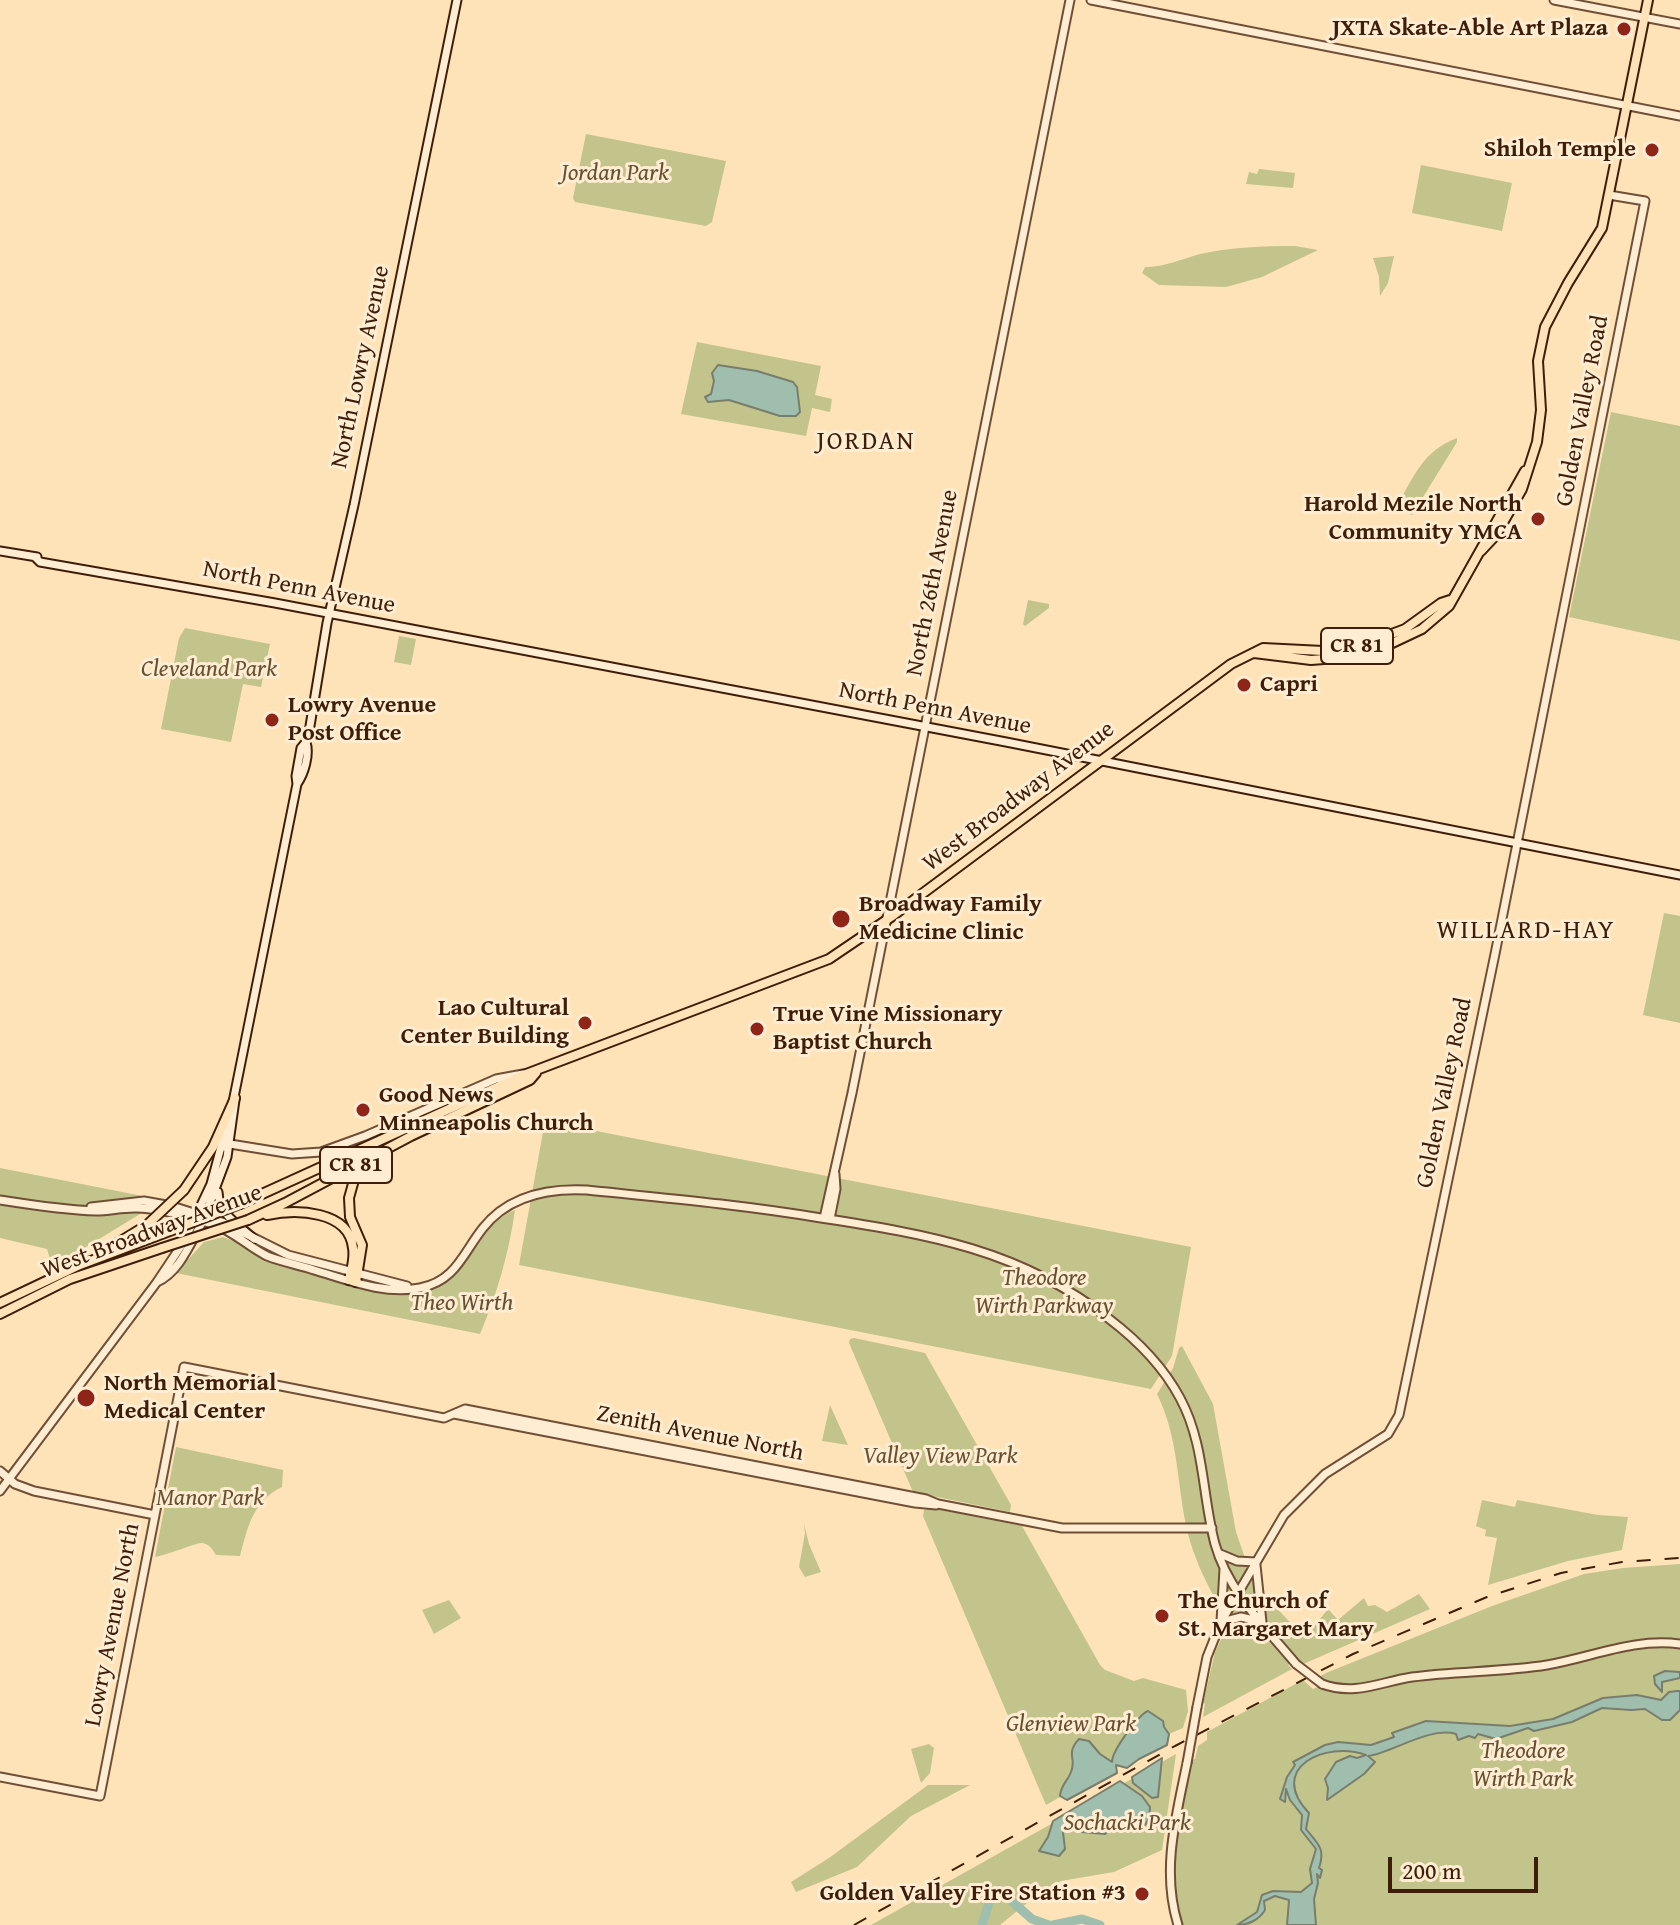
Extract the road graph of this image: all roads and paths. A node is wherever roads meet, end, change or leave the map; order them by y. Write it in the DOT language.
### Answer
graph roads {
  1 [pos="457,0"];
  2 [pos="1070,0"];
  3 [pos="1091,0"];
  4 [pos="1554,0"];
  5 [pos="1648,0"];
  6 [pos="1644,18"];
  7 [pos="1680,24"];
  8 [pos="1627,105"];
  9 [pos="1680,116"];
  10 [pos="1609,195"];
  11 [pos="0,551"];
  12 [pos="329,613"];
  13 [pos="924,728"];
  14 [pos="1099,761"];
  15 [pos="1517,843"];
  16 [pos="1680,875"];
  17 [pos="885,921"];
  18 [pos="536,1072"];
  19 [pos="526,1074"];
  20 [pos="235,1098"];
  21 [pos="230,1144"];
  22 [pos="384,1150"];
  23 [pos="220,1152"];
  24 [pos="219,1186"];
  25 [pos="0,1200"];
  26 [pos="200,1218"];
  27 [pos="827,1218"];
  28 [pos="251,1219"];
  29 [pos="254,1239"];
  30 [pos="61,1273"];
  31 [pos="353,1277"];
  32 [pos="0,1303"];
  33 [pos="0,1314"];
  34 [pos="184,1367"];
  35 [pos="0,1471"];
  36 [pos="9,1479"];
  37 [pos="0,1491"];
  38 [pos="155,1515"];
  39 [pos="1212,1528"];
  40 [pos="1218,1553"];
  41 [pos="1256,1562"];
  42 [pos="1224,1567"];
  43 [pos="1238,1594"];
  44 [pos="1221,1622"];
  45 [pos="1262,1622"];
  46 [pos="1680,1644"];
  47 [pos="0,1777"];
  48 [pos="1178,1925"];
  1 -- 12 [label="street, North Lowry Avenue"];
  2 -- 13 [label="street, North 26th Avenue"];
  3 -- 8 [label="street"];
  4 -- 6 [label="street"];
  5 -- 6 [label="main road, West Broadway Avenue / CR 81"];
  6 -- 7 [label="street"];
  6 -- 8 [label="main road, West Broadway Avenue / CR 81"];
  8 -- 9 [label="street"];
  8 -- 10 [label="main road, West Broadway Avenue / CR 81"];
  10 -- 14 [label="main road, West Broadway Avenue / CR 81"];
  10 -- 15 [label="street, Golden Valley Road"];
  11 -- 12 [label="street, North Penn Avenue"];
  12 -- 13 [label="street, North Penn Avenue"];
  12 -- 20 [label="street, North Lowry Avenue"];
  13 -- 14 [label="street, North Penn Avenue"];
  13 -- 17 [label="street, North 26th Avenue"];
  14 -- 15 [label="street, North Penn Avenue"];
  14 -- 17 [label="main road, West Broadway Avenue / CR 81"];
  15 -- 16 [label="street, North Penn Avenue"];
  15 -- 41 [label="street, Golden Valley Road"];
  17 -- 18 [label="main road, West Broadway Avenue / CR 81"];
  17 -- 27 [label="street, North 26th Avenue"];
  18 -- 19 [label="main road, West Broadway Avenue / CR 81"];
  18 -- 22 [label="main road, West Broadway Avenue / CR 81"];
  19 -- 21 [label="street, West Broadway Avenue"];
  19 -- 30 [label="main road, West Broadway Avenue / CR 81, bridge"];
  20 -- 21 [label="street, North Lowry Avenue"];
  20 -- 23 [label="street, North Lowry Avenue"];
  20 -- 30 [label="main road, bridge"];
  21 -- 23 [label="street"];
  21 -- 24 [label="street, North Lowry Avenue"];
  22 -- 28 [label="main road, West Broadway Avenue / CR 81"];
  22 -- 31 [label="main road"];
  23 -- 26 [label="street, North Lowry Avenue"];
  24 -- 26 [label="street, North Lowry Avenue"];
  24 -- 29 [label="street"];
  25 -- 26 [label="street"];
  26 -- 29 [label="street"];
  26 -- 31 [label="street"];
  26 -- 36 [label="street"];
  27 -- 31 [label="street"];
  27 -- 39 [label="street"];
  28 -- 31 [label="main road"];
  28 -- 33 [label="main road, West Broadway Avenue / CR 81, bridge"];
  29 -- 31 [label="street"];
  30 -- 32 [label="main road, West Broadway Avenue / CR 81"];
  34 -- 38 [label="street, Lowry Avenue North"];
  34 -- 39 [label="street, Zenith Avenue North"];
  35 -- 36 [label="street"];
  36 -- 37 [label="street"];
  36 -- 38 [label="street"];
  38 -- 47 [label="street, Lowry Avenue North"];
  39 -- 40 [label="street"];
  40 -- 41 [label="street"];
  40 -- 42 [label="street"];
  41 -- 43 [label="street, Golden Valley Road"];
  41 -- 45 [label="street"];
  42 -- 43 [label="street"];
  42 -- 44 [label="street"];
  43 -- 44 [label="street, Golden Valley Road"];
  43 -- 45 [label="street"];
  44 -- 45 [label="street"];
  44 -- 48 [label="street, Golden Valley Road, bridge"];
  45 -- 46 [label="street, bridge"];
}
